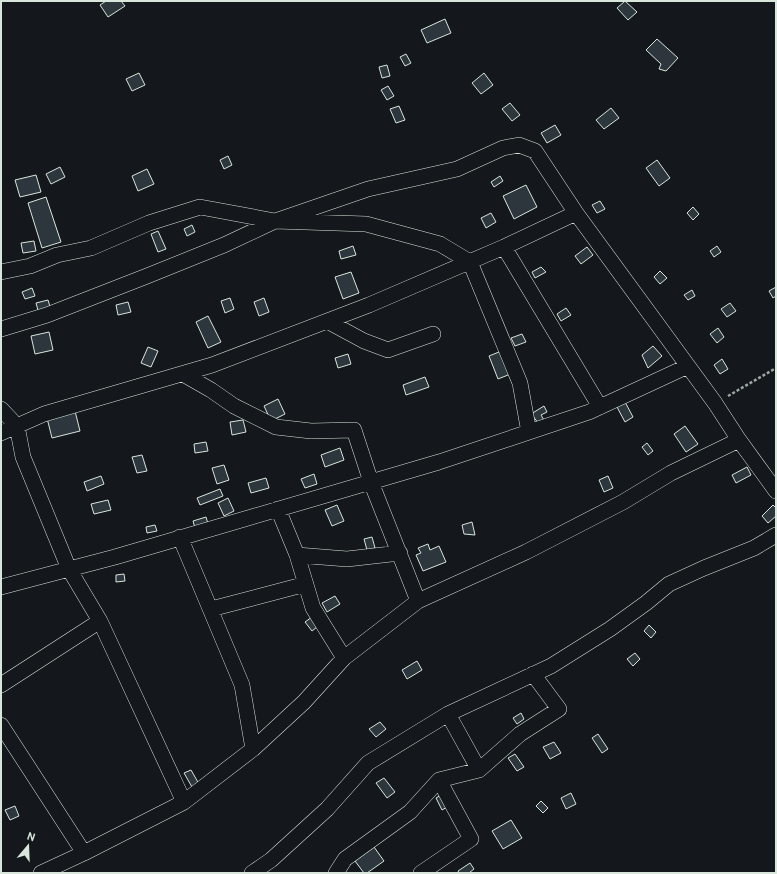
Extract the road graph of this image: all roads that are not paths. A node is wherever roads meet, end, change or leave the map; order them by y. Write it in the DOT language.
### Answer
graph roads {
  1 [pos="576,213"];
  2 [pos="275,221"];
  3 [pos="504,247"];
  4 [pos="470,262"];
  5 [pos="1,272"];
  6 [pos="327,321"];
  7 [pos="1,329"];
  8 [pos="433,334"];
  9 [pos="688,366"];
  10 [pos="183,374"];
  11 [pos="600,407"];
  12 [pos="1,409"];
  13 [pos="17,426"];
  14 [pos="531,431"];
  15 [pos="1,432"];
  16 [pos="739,440"];
  17 [pos="371,482"];
  18 [pos="776,491"];
  19 [pos="278,509"];
  20 [pos="776,535"];
  21 [pos="180,537"];
  22 [pos="400,553"];
  23 [pos="297,555"];
  24 [pos="69,569"];
  25 [pos="306,584"];
  26 [pos="1,587"];
  27 [pos="418,601"];
  28 [pos="211,609"];
  29 [pos="100,621"];
  30 [pos="344,658"];
  31 [pos="534,674"];
  32 [pos="1,685"];
  33 [pos="448,714"];
  34 [pos="1,725"];
  35 [pos="253,749"];
  36 [pos="479,770"];
  37 [pos="439,780"];
  38 [pos="184,802"];
  39 [pos="84,853"];
  40 [pos="41,873"];
  41 [pos="252,873"];
  42 [pos="336,873"];
  43 [pos="421,873"];
  1 -- 2 [label="street"];
  1 -- 3 [label="street"];
  1 -- 9 [label="street"];
  2 -- 4 [label="street"];
  2 -- 5 [label="street"];
  2 -- 7 [label="street"];
  3 -- 4 [label="street"];
  3 -- 11 [label="street"];
  4 -- 6 [label="street"];
  4 -- 14 [label="street"];
  6 -- 8 [label="street"];
  6 -- 10 [label="street"];
  9 -- 11 [label="street"];
  9 -- 16 [label="street"];
  10 -- 13 [label="street"];
  10 -- 17 [label="street"];
  11 -- 14 [label="street"];
  12 -- 13 [label="street"];
  13 -- 15 [label="street"];
  13 -- 24 [label="street"];
  14 -- 17 [label="street"];
  16 -- 18 [label="street"];
  16 -- 27 [label="street"];
  17 -- 19 [label="street"];
  17 -- 22 [label="street"];
  19 -- 21 [label="street"];
  19 -- 23 [label="street"];
  20 -- 31 [label="street"];
  21 -- 24 [label="street"];
  21 -- 28 [label="street"];
  22 -- 23 [label="street"];
  22 -- 27 [label="street"];
  23 -- 25 [label="street"];
  24 -- 26 [label="street"];
  24 -- 29 [label="street"];
  25 -- 28 [label="street"];
  25 -- 30 [label="street"];
  27 -- 30 [label="street"];
  28 -- 35 [label="street"];
  29 -- 32 [label="street"];
  29 -- 38 [label="street"];
  30 -- 35 [label="street"];
  31 -- 33 [label="street"];
  31 -- 36 [label="street"];
  33 -- 36 [label="street"];
  33 -- 41 [label="street"];
  34 -- 39 [label="street"];
  35 -- 38 [label="street"];
  36 -- 37 [label="street"];
  37 -- 42 [label="street"];
  37 -- 43 [label="street"];
  38 -- 39 [label="street"];
  39 -- 40 [label="street"];
}
